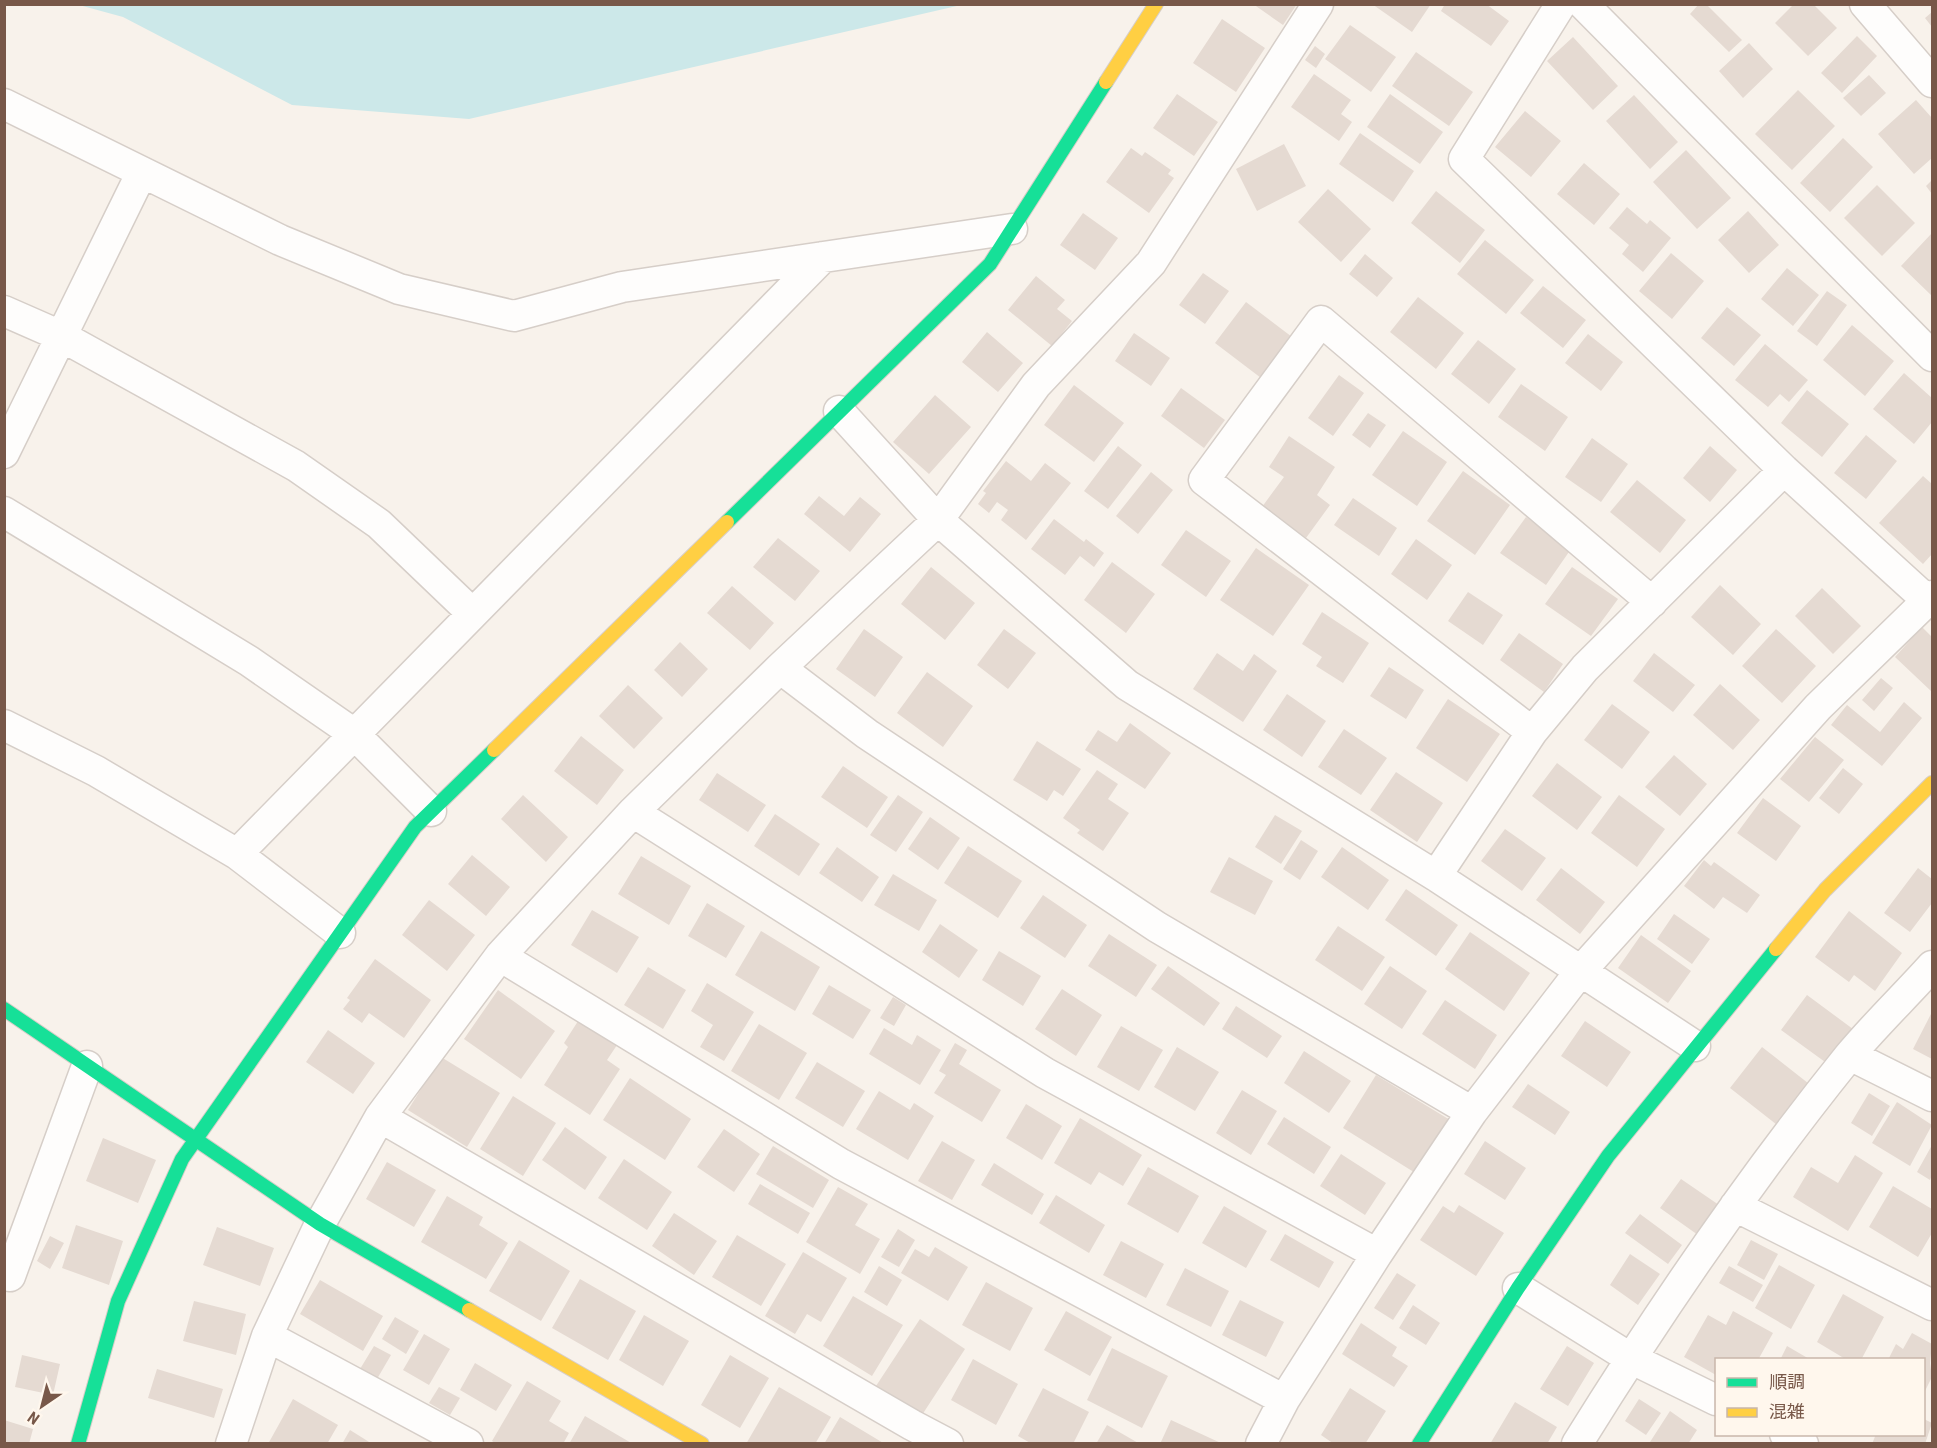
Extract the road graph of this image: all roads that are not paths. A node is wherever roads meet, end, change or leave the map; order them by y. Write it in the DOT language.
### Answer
graph roads {
  1 [pos="1156,4"];
  2 [pos="1318,4"];
  3 [pos="1561,4"];
  4 [pos="1583,4"];
  5 [pos="1865,4"];
  6 [pos="1932,82"];
  7 [pos="4,104"];
  8 [pos="142,172"];
  9 [pos="1012,229"];
  10 [pos="823,257"];
  11 [pos="4,311"];
  12 [pos="62,336"];
  13 [pos="1932,356"];
  14 [pos="839,411"];
  15 [pos="4,453"];
  16 [pos="1784,470"];
  17 [pos="4,512"];
  18 [pos="938,520"];
  19 [pos="1930,599"];
  20 [pos="1652,602"];
  21 [pos="472,613"];
  22 [pos="780,668"];
  23 [pos="4,725"];
  24 [pos="1532,732"];
  25 [pos="353,733"];
  26 [pos="1932,783"];
  27 [pos="431,811"];
  28 [pos="633,812"];
  29 [pos="237,854"];
  30 [pos="1436,876"];
  31 [pos="340,933"];
  32 [pos="500,956"];
  33 [pos="1932,966"];
  34 [pos="1579,973"];
  35 [pos="4,1010"];
  36 [pos="1695,1046"];
  37 [pos="1850,1055"];
  38 [pos="87,1066"];
  39 [pos="1932,1096"];
  40 [pos="1472,1112"];
  41 [pos="380,1117"];
  42 [pos="196,1139"];
  43 [pos="1735,1206"];
  44 [pos="320,1224"];
  45 [pos="1377,1254"];
  46 [pos="6,1280"];
  47 [pos="1518,1288"];
  48 [pos="1932,1305"];
  49 [pos="267,1336"];
  50 [pos="1630,1358"];
  51 [pos="1284,1400"];
  52 [pos="1715,1400"];
  53 [pos="1789,1436"];
  54 [pos="78,1443"];
  55 [pos="231,1443"];
  56 [pos="468,1443"];
  57 [pos="702,1443"];
  58 [pos="948,1443"];
  59 [pos="1261,1443"];
  60 [pos="1419,1443"];
  61 [pos="1576,1443"];
  62 [pos="1803,1443"];
  1 -- 9 [label="street"];
  2 -- 18 [label="street"];
  3 -- 16 [label="street"];
  4 -- 13 [label="street"];
  5 -- 6 [label="street"];
  7 -- 8 [label="street"];
  8 -- 10 [label="street"];
  8 -- 12 [label="street"];
  9 -- 10 [label="street"];
  9 -- 14 [label="street"];
  10 -- 21 [label="street"];
  11 -- 12 [label="street"];
  12 -- 15 [label="street"];
  12 -- 21 [label="street"];
  14 -- 18 [label="street"];
  14 -- 27 [label="street"];
  16 -- 19 [label="street"];
  16 -- 20 [label="street"];
  17 -- 25 [label="street"];
  18 -- 22 [label="street"];
  18 -- 30 [label="street"];
  19 -- 34 [label="street"];
  20 -- 24 [label="street"];
  20 -- 24 [label="street"];
  21 -- 25 [label="street"];
  22 -- 28 [label="street"];
  22 -- 40 [label="street"];
  23 -- 29 [label="street"];
  24 -- 30 [label="street"];
  25 -- 27 [label="street"];
  25 -- 29 [label="street"];
  26 -- 36 [label="street"];
  27 -- 31 [label="street"];
  28 -- 32 [label="street"];
  28 -- 45 [label="street"];
  29 -- 31 [label="street"];
  30 -- 34 [label="street"];
  31 -- 42 [label="street"];
  32 -- 41 [label="street"];
  32 -- 51 [label="street"];
  33 -- 37 [label="street"];
  34 -- 36 [label="street"];
  34 -- 40 [label="street"];
  35 -- 38 [label="street"];
  36 -- 47 [label="street"];
  37 -- 39 [label="street"];
  37 -- 43 [label="street"];
  38 -- 42 [label="street"];
  38 -- 46 [label="street"];
  40 -- 45 [label="street"];
  41 -- 44 [label="street"];
  41 -- 58 [label="street"];
  42 -- 44 [label="street"];
  42 -- 54 [label="street"];
  43 -- 48 [label="street"];
  43 -- 50 [label="street"];
  44 -- 49 [label="street"];
  44 -- 57 [label="street"];
  45 -- 51 [label="street"];
  47 -- 50 [label="street"];
  47 -- 60 [label="street"];
  49 -- 55 [label="street"];
  49 -- 56 [label="street"];
  50 -- 52 [label="street"];
  50 -- 61 [label="street"];
  51 -- 59 [label="street"];
  53 -- 62 [label="street"];
}
